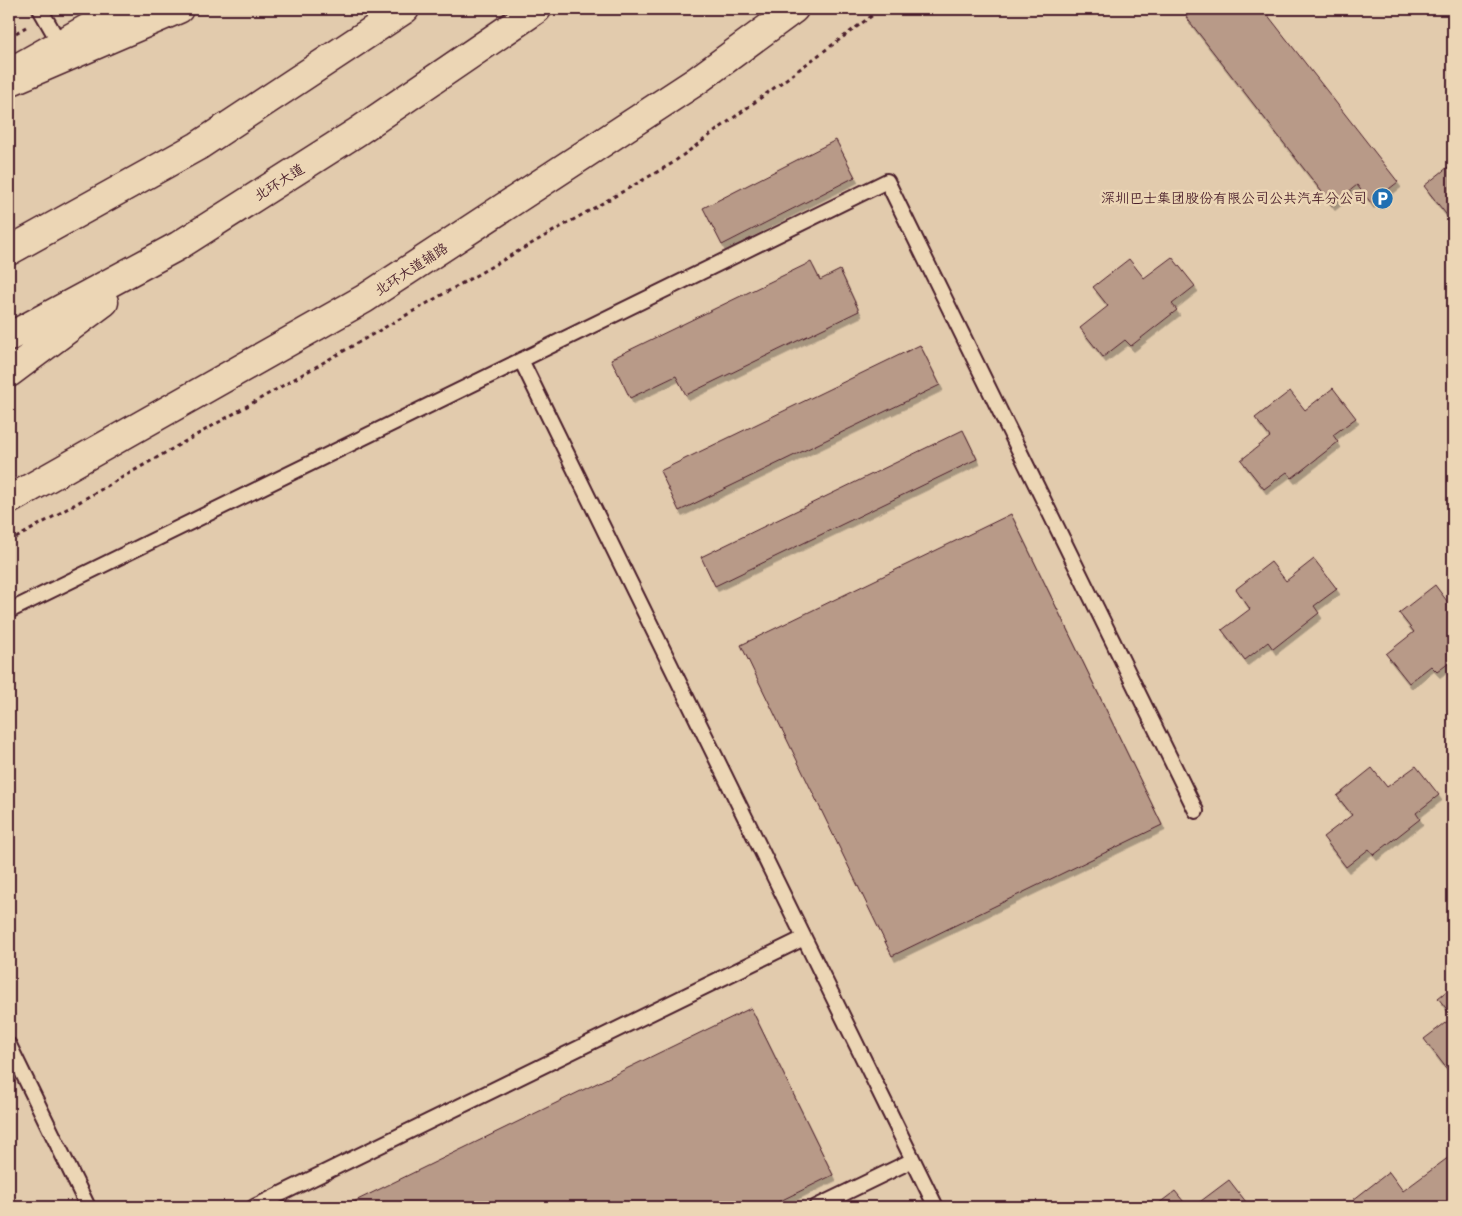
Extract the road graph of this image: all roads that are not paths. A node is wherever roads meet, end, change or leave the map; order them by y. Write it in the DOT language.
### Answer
graph roads {
  1 [pos="40,9"];
  2 [pos="122,9"];
  3 [pos="179,9"];
  4 [pos="405,9"];
  5 [pos="537,9"];
  6 [pos="794,9"];
  7 [pos="60,44"];
  8 [pos="9,73"];
  9 [pos="9,82"];
  10 [pos="198,146"];
  11 [pos="9,229"];
  12 [pos="178,246"];
  13 [pos="9,251"];
  14 [pos="9,337"];
  15 [pos="521,360"];
  16 [pos="9,373"];
  17 [pos="9,500"];
  18 [pos="9,611"];
  19 [pos="1196,811"];
  20 [pos="804,938"];
  21 [pos="9,1045"];
  22 [pos="912,1160"];
  23 [pos="88,1207"];
  24 [pos="254,1207"];
  25 [pos="816,1207"];
  26 [pos="936,1207"];
  1 -- 7 [label="lane"];
  2 -- 7 [label="main road"];
  3 -- 9 [label="main road"];
  4 -- 10 [label="main road"];
  5 -- 12 [label="main road, 北环大道"];
  6 -- 17 [label="main road, 北环大道辅路"];
  7 -- 8 [label="main road"];
  10 -- 11 [label="main road"];
  10 -- 13 [label="main road"];
  12 -- 14 [label="main road, 北环大道"];
  12 -- 16 [label="main road"];
  15 -- 18 [label="lane"];
  15 -- 19 [label="lane"];
  15 -- 20 [label="lane"];
  20 -- 22 [label="lane"];
  20 -- 24 [label="lane"];
  21 -- 23 [label="lane"];
  22 -- 25 [label="lane"];
  22 -- 26 [label="lane"];
}
